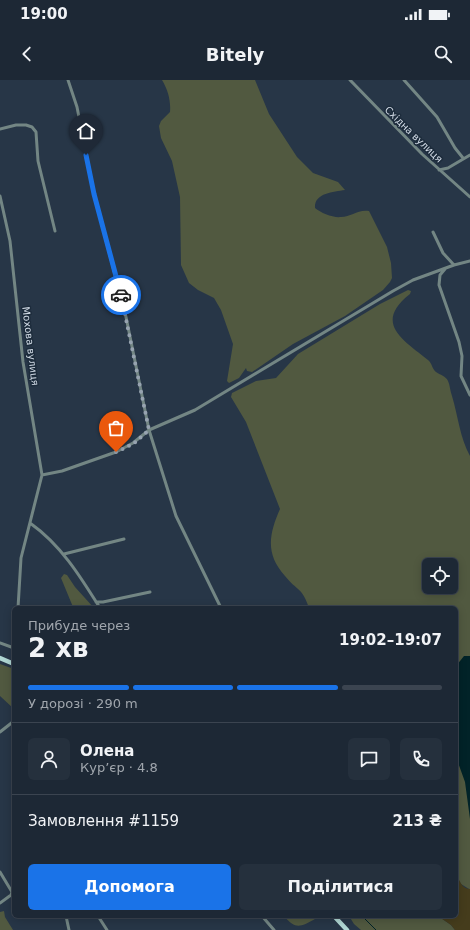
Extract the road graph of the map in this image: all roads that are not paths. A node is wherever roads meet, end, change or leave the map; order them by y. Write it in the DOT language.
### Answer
graph roads {
  1 [pos="68,80"];
  2 [pos="350,80"];
  3 [pos="404,80"];
  4 [pos="0,129"];
  5 [pos="470,155"];
  6 [pos="463,158"];
  7 [pos="440,170"];
  8 [pos="0,196"];
  9 [pos="470,197"];
  10 [pos="54,231"];
  11 [pos="433,232"];
  12 [pos="470,262"];
  13 [pos="454,265"];
  14 [pos="446,268"];
  15 [pos="470,395"];
  16 [pos="149,430"];
  17 [pos="42,475"];
  18 [pos="30,523"];
  19 [pos="124,539"];
  20 [pos="64,554"];
  21 [pos="150,592"];
  22 [pos="96,602"];
  23 [pos="18,606"];
  24 [pos="99,606"];
  25 [pos="220,606"];
  26 [pos="0,643"];
  27 [pos="12,647"];
  28 [pos="0,658"];
  29 [pos="12,663"];
  30 [pos="12,723"];
  31 [pos="0,732"];
  32 [pos="0,872"];
  33 [pos="0,903"];
  34 [pos="66,918"];
  35 [pos="99,918"];
  36 [pos="264,918"];
  37 [pos="336,918"];
  38 [pos="69,930"];
  39 [pos="107,930"];
  40 [pos="274,930"];
  41 [pos="347,930"];
  1 -- 16 [label="street"];
  2 -- 7 [label="street, Східна вулиця"];
  3 -- 6 [label="street"];
  4 -- 10 [label="street"];
  5 -- 6 [label="street"];
  6 -- 7 [label="street"];
  7 -- 9 [label="street, Східна вулиця"];
  8 -- 17 [label="street, Мохова вулиця"];
  11 -- 13 [label="street"];
  12 -- 13 [label="street"];
  13 -- 14 [label="street"];
  14 -- 15 [label="street"];
  14 -- 16 [label="street"];
  16 -- 17 [label="street"];
  16 -- 25 [label="street"];
  17 -- 18 [label="street, Мохова вулиця"];
  18 -- 20 [label="street"];
  18 -- 23 [label="street, Мохова вулиця"];
  19 -- 20 [label="street"];
  20 -- 22 [label="street"];
  21 -- 22 [label="street"];
  22 -- 24 [label="street"];
  26 -- 27 [label="street"];
  28 -- 29 [label="main road"];
  30 -- 31 [label="street"];
  32 -- 33 [label="street"];
  34 -- 38 [label="street"];
  35 -- 39 [label="street"];
  36 -- 40 [label="street"];
  37 -- 41 [label="main road"];
}
